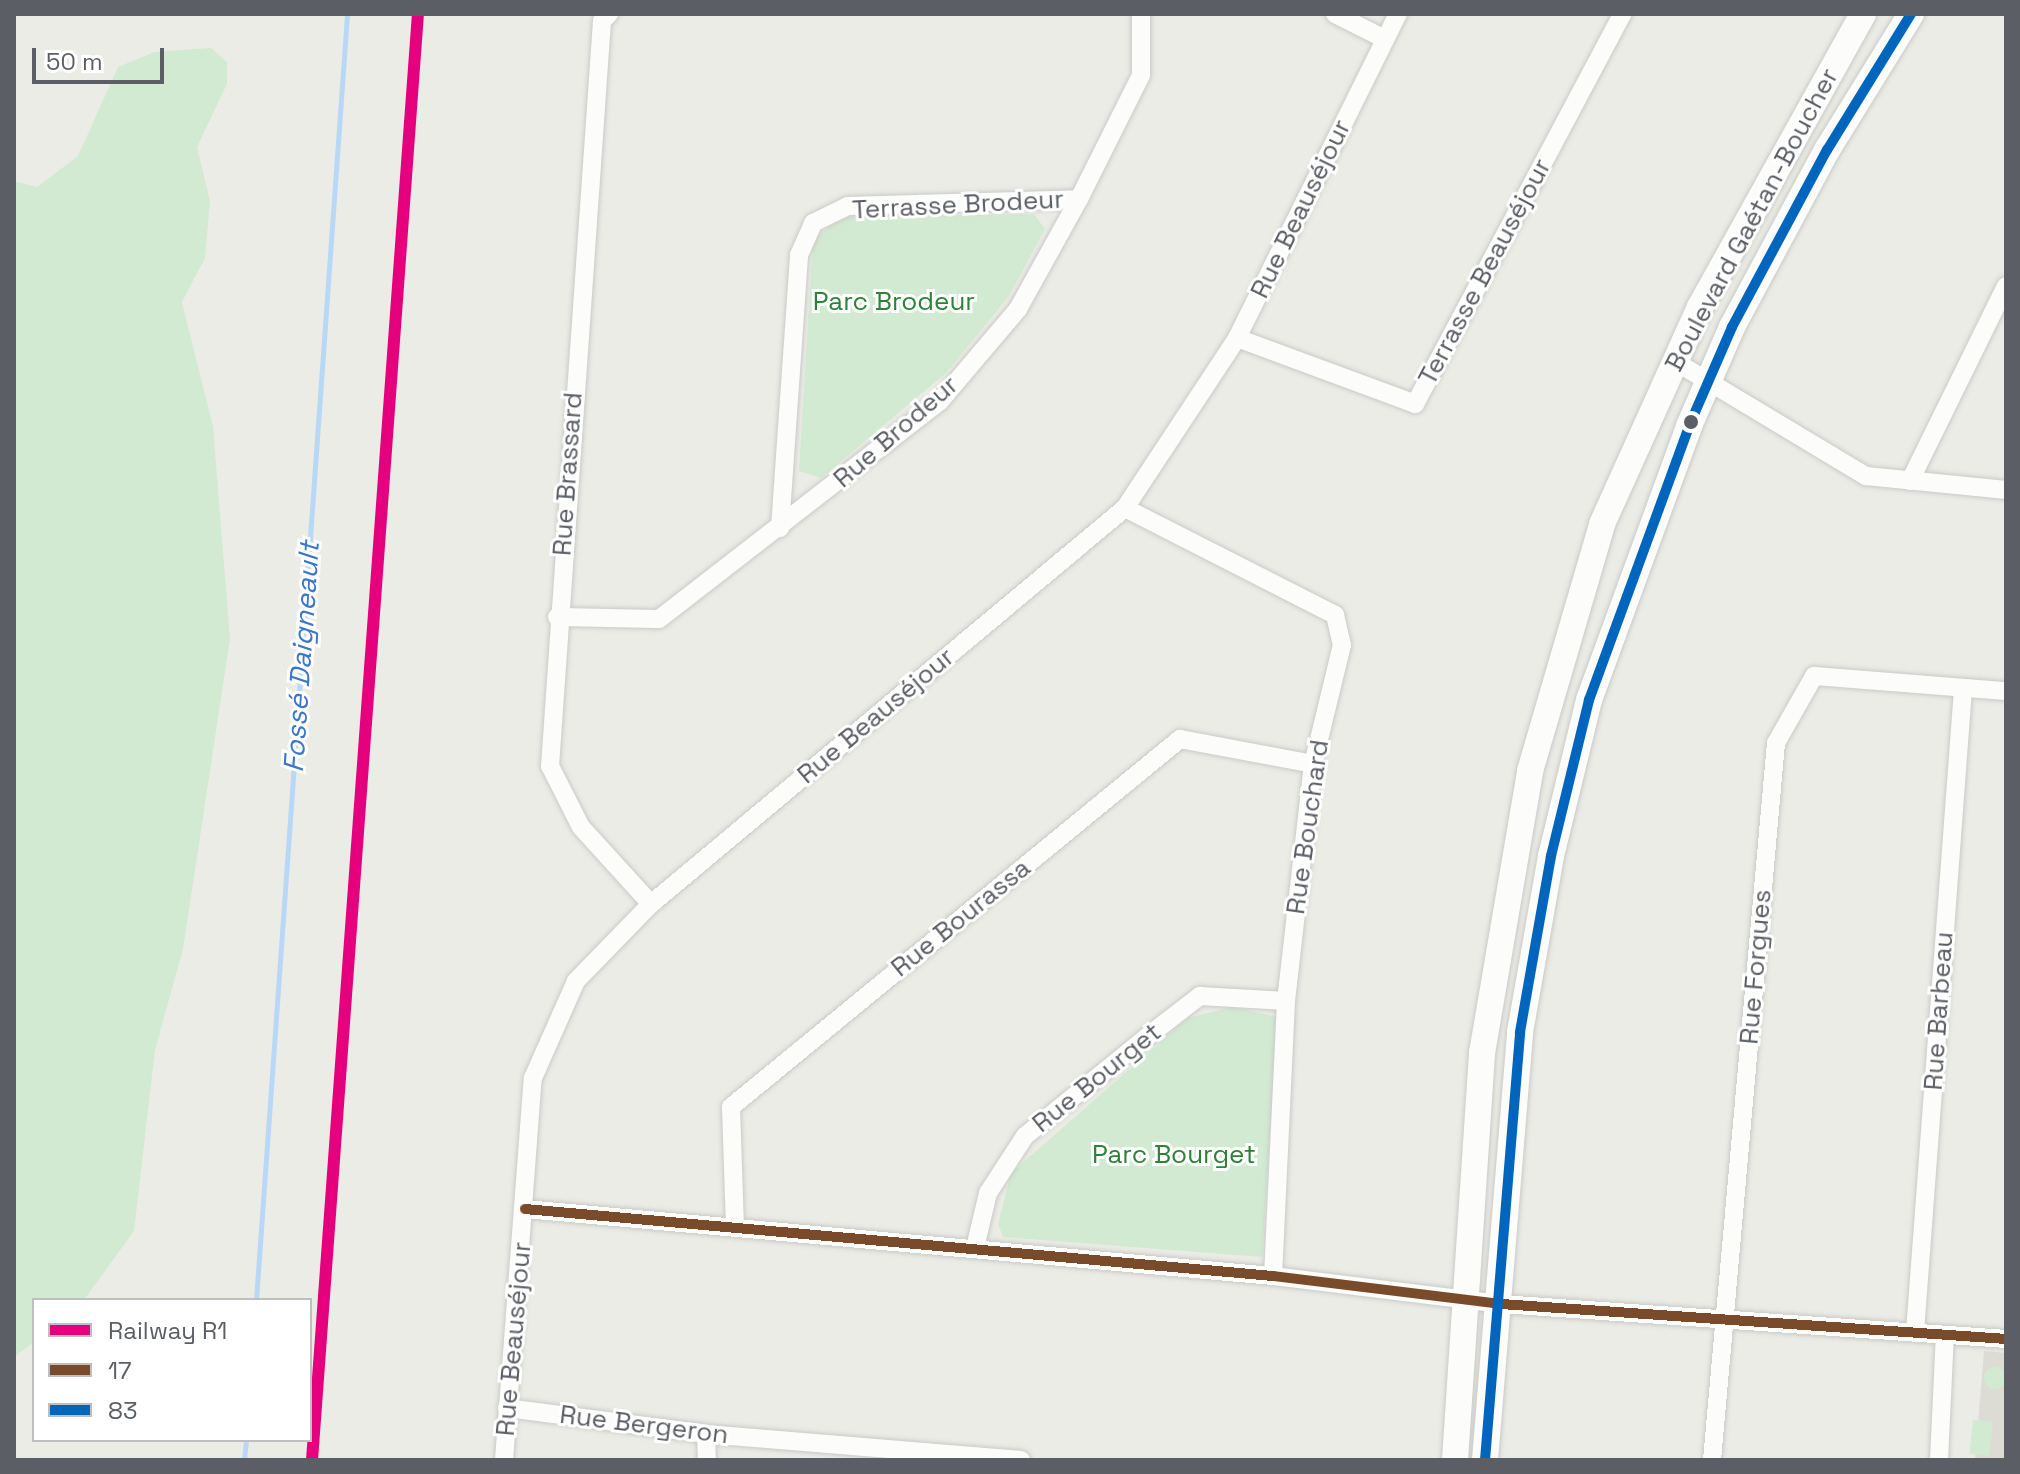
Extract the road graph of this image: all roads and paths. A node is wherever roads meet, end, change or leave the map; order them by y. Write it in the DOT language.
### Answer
graph roads {
  1 [pos="609,14"];
  2 [pos="1141,14"];
  3 [pos="1335,14"];
  4 [pos="1398,14"];
  5 [pos="1622,14"];
  6 [pos="1863,14"];
  7 [pos="1911,14"];
  8 [pos="1385,39"];
  9 [pos="1079,199"];
  10 [pos="2006,286"];
  11 [pos="1237,338"];
  12 [pos="1676,362"];
  13 [pos="1710,383"];
  14 [pos="1910,481"];
  15 [pos="2006,490"];
  16 [pos="1125,508"];
  17 [pos="780,528"];
  18 [pos="557,617"];
  19 [pos="1963,689"];
  20 [pos="2006,691"];
  21 [pos="1313,764"];
  22 [pos="651,904"];
  23 [pos="1286,1001"];
  24 [pos="525,1209"];
  25 [pos="735,1228"];
  26 [pos="975,1248"];
  27 [pos="1273,1276"];
  28 [pos="1467,1296"];
  29 [pos="1501,1304"];
  30 [pos="1726,1319"];
  31 [pos="1915,1332"];
  32 [pos="1945,1335"];
  33 [pos="2006,1339"];
  34 [pos="507,1408"];
  35 [pos="706,1434"];
  36 [pos="504,1460"];
  37 [pos="707,1460"];
  38 [pos="1021,1460"];
  39 [pos="1455,1460"];
  40 [pos="1485,1460"];
  41 [pos="1712,1460"];
  42 [pos="1939,1460"];
  1 -- 18 [label="street, Rue Brassard"];
  2 -- 9 [label="street, Rue Brodeur"];
  3 -- 8 [label="street"];
  4 -- 8 [label="street, Rue Beauséjour"];
  5 -- 11 [label="street, Terrasse Beauséjour"];
  6 -- 12 [label="main road, Boulevard Gaétan-Boucher"];
  7 -- 13 [label="main road, Boulevard Gaétan-Boucher"];
  8 -- 11 [label="street, Rue Beauséjour"];
  9 -- 17 [label="street, Rue Brodeur"];
  9 -- 17 [label="street, Terrasse Brodeur"];
  10 -- 14 [label="street"];
  11 -- 16 [label="street, Rue Beauséjour"];
  12 -- 13 [label="street"];
  12 -- 28 [label="main road, Boulevard Gaétan-Boucher"];
  13 -- 14 [label="street"];
  13 -- 29 [label="main road, Boulevard Gaétan-Boucher"];
  14 -- 15 [label="street"];
  16 -- 21 [label="street, Rue Bouchard"];
  16 -- 22 [label="street, Rue Beauséjour"];
  17 -- 18 [label="street, Rue Brodeur"];
  18 -- 22 [label="street, Rue Brassard"];
  19 -- 20 [label="street, Rue Forgues"];
  19 -- 30 [label="street, Rue Forgues"];
  19 -- 31 [label="street, Rue Barbeau"];
  21 -- 23 [label="street, Rue Bouchard"];
  21 -- 25 [label="street, Rue Bourassa"];
  22 -- 24 [label="street, Rue Beauséjour"];
  23 -- 26 [label="street, Rue Bourget"];
  23 -- 27 [label="street, Rue Bouchard"];
  24 -- 25 [label="street"];
  24 -- 34 [label="street, Rue Beauséjour"];
  25 -- 26 [label="street"];
  26 -- 27 [label="street"];
  27 -- 28 [label="street"];
  28 -- 29 [label="street"];
  28 -- 39 [label="main road, Boulevard Gaétan-Boucher"];
  29 -- 30 [label="street"];
  29 -- 40 [label="main road, Boulevard Gaétan-Boucher"];
  30 -- 31 [label="street"];
  30 -- 41 [label="street, Rue Forgues"];
  31 -- 32 [label="street"];
  32 -- 33 [label="street"];
  32 -- 42 [label="street"];
  34 -- 35 [label="street, Rue Bergeron"];
  34 -- 36 [label="street, Rue Beauséjour"];
  35 -- 37 [label="street"];
  35 -- 38 [label="street, Rue Bergeron"];
}
